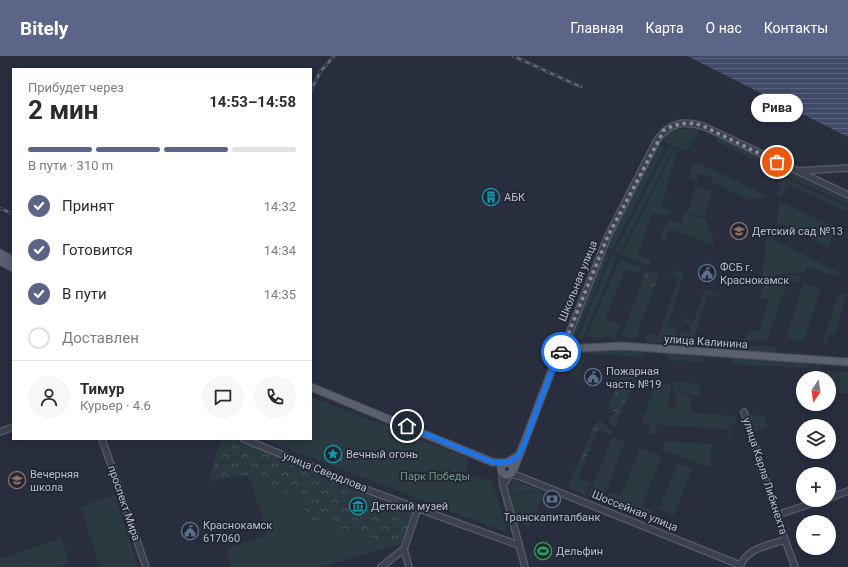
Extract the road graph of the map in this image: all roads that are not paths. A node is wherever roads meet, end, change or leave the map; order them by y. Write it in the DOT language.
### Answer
graph roads {
  1 [pos="848,168"];
  2 [pos="798,171"];
  3 [pos="848,195"];
  4 [pos="0,253"];
  5 [pos="12,259"];
  6 [pos="0,260"];
  7 [pos="12,267"];
  8 [pos="563,349"];
  9 [pos="848,362"];
  10 [pos="312,387"];
  11 [pos="744,412"];
  12 [pos="12,427"];
  13 [pos="0,432"];
  14 [pos="102,440"];
  15 [pos="247,440"];
  16 [pos="518,456"];
  17 [pos="492,462"];
  18 [pos="506,463"];
  19 [pos="512,471"];
  20 [pos="502,472"];
  21 [pos="503,484"];
  22 [pos="848,491"];
  23 [pos="836,495"];
  24 [pos="801,507"];
  25 [pos="418,508"];
  26 [pos="777,515"];
  27 [pos="785,540"];
  28 [pos="518,546"];
  29 [pos="404,549"];
  30 [pos="740,566"];
  31 [pos="146,567"];
  32 [pos="381,567"];
  33 [pos="409,567"];
  34 [pos="525,567"];
  35 [pos="795,567"];
  1 -- 2 [label="street"];
  2 -- 3 [label="street"];
  2 -- 8 [label="street, Школьная улица"];
  4 -- 5 [label="main road"];
  6 -- 7 [label="main road"];
  8 -- 9 [label="main road, улица Калинина"];
  8 -- 16 [label="main road, Школьная улица"];
  10 -- 17 [label="main road"];
  11 -- 26 [label="street, улица Карла Либкнехта"];
  12 -- 13 [label="street"];
  14 -- 31 [label="street, проспект Мира"];
  15 -- 25 [label="street, улица Свердлова"];
  16 -- 18 [label="main road"];
  16 -- 19 [label="main road, Школьная улица"];
  17 -- 18 [label="main road"];
  17 -- 20 [label="main road"];
  18 -- 19 [label="main road"];
  18 -- 20 [label="main road"];
  19 -- 20 [label="main road"];
  19 -- 21 [label="street"];
  19 -- 30 [label="street, Шоссейная улица"];
  20 -- 21 [label="street"];
  21 -- 28 [label="street"];
  22 -- 23 [label="street"];
  24 -- 26 [label="street"];
  25 -- 28 [label="street, улица Свердлова"];
  25 -- 29 [label="street"];
  26 -- 27 [label="street, улица Карла Либкнехта"];
  27 -- 30 [label="street"];
  27 -- 35 [label="street, улица Карла Либкнехта"];
  28 -- 34 [label="street"];
  29 -- 32 [label="street"];
  29 -- 33 [label="street"];
}
